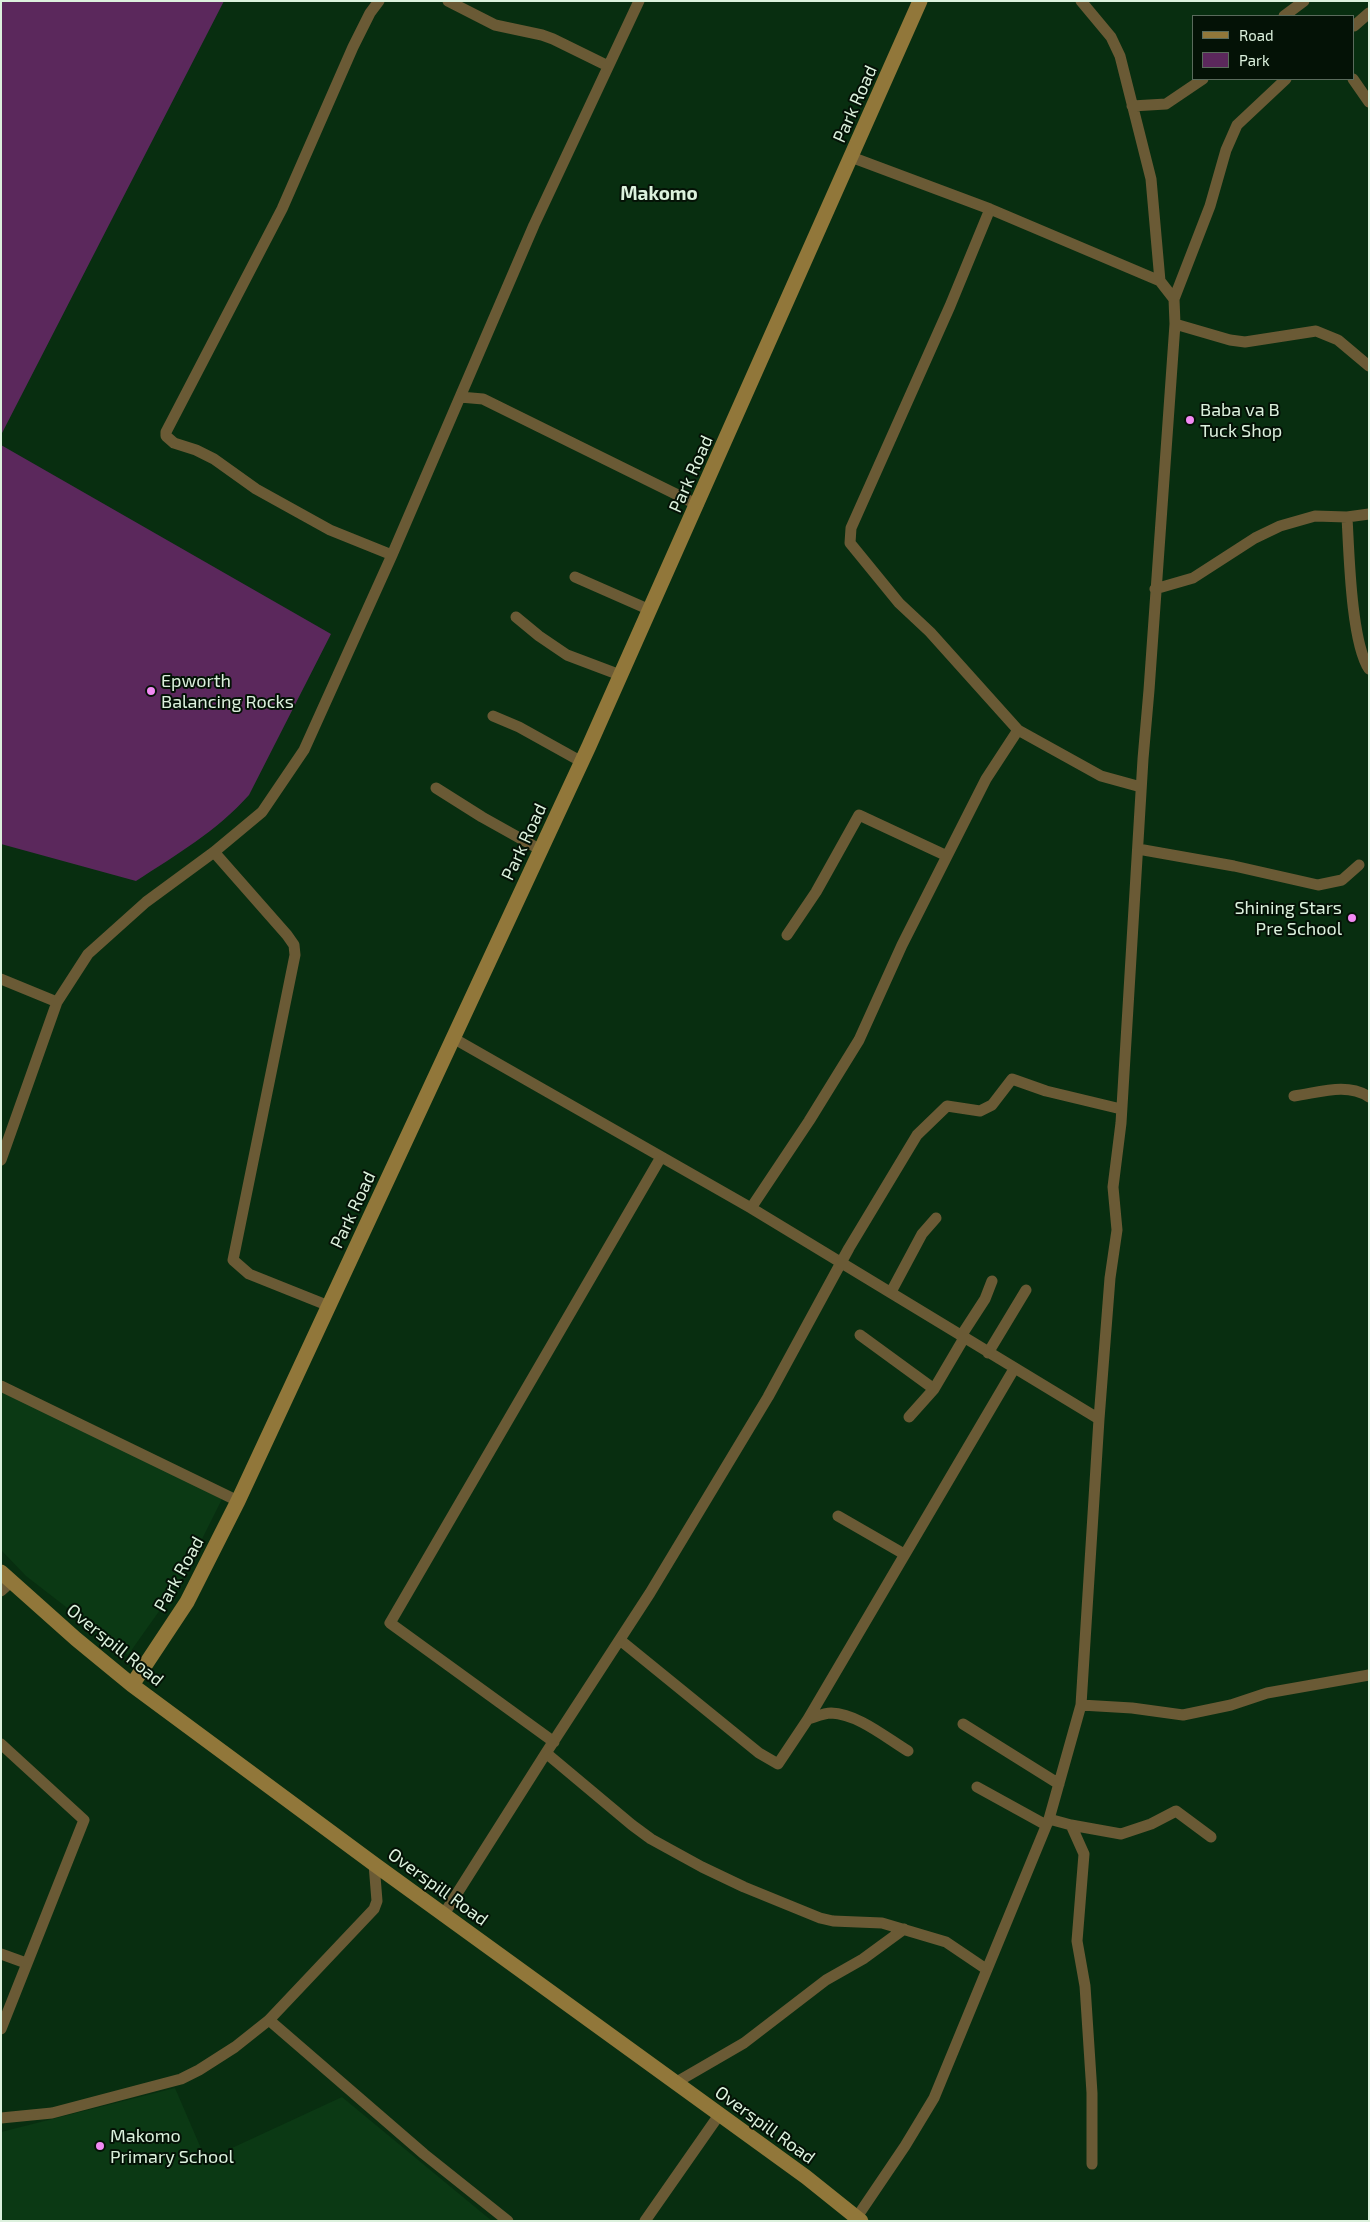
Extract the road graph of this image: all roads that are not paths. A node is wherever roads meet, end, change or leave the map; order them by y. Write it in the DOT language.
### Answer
graph roads {
  1 [pos="379,1"];
  2 [pos="448,1"];
  3 [pos="639,1"];
  4 [pos="920,1"];
  5 [pos="1081,1"];
  6 [pos="1304,1"];
  7 [pos="1369,13"];
  8 [pos="1285,15"];
  9 [pos="1355,25"];
  10 [pos="608,66"];
  11 [pos="1202,80"];
  12 [pos="1285,80"];
  13 [pos="1354,80"];
  14 [pos="1369,102"];
  15 [pos="1132,106"];
  16 [pos="851,157"];
  17 [pos="990,209"];
  18 [pos="1160,281"];
  19 [pos="1174,299"];
  20 [pos="1175,324"];
  21 [pos="1369,366"];
  22 [pos="460,397"];
  23 [pos="698,505"];
  24 [pos="1369,514"];
  25 [pos="1347,517"];
  26 [pos="392,555"];
  27 [pos="575,577"];
  28 [pos="1155,589"];
  29 [pos="650,610"];
  30 [pos="516,617"];
  31 [pos="1369,669"];
  32 [pos="620,675"];
  33 [pos="493,716"];
  34 [pos="1018,730"];
  35 [pos="582,762"];
  36 [pos="1141,787"];
  37 [pos="436,788"];
  38 [pos="1138,849"];
  39 [pos="541,850"];
  40 [pos="214,852"];
  41 [pos="947,856"];
  42 [pos="1359,865"];
  43 [pos="787,935"];
  44 [pos="1,979"];
  45 [pos="57,1002"];
  46 [pos="453,1038"];
  47 [pos="1294,1096"];
  48 [pos="1369,1097"];
  49 [pos="1121,1109"];
  50 [pos="661,1157"];
  51 [pos="1,1160"];
  52 [pos="751,1208"];
  53 [pos="936,1218"];
  54 [pos="842,1262"];
  55 [pos="992,1281"];
  56 [pos="1026,1290"];
  57 [pos="890,1292"];
  58 [pos="329,1306"];
  59 [pos="860,1335"];
  60 [pos="962,1337"];
  61 [pos="988,1353"];
  62 [pos="1014,1369"];
  63 [pos="1,1386"];
  64 [pos="934,1389"];
  65 [pos="909,1418"];
  66 [pos="1099,1419"];
  67 [pos="238,1501"];
  68 [pos="838,1516"];
  69 [pos="904,1554"];
  70 [pos="4,1582"];
  71 [pos="620,1640"];
  72 [pos="1369,1674"];
  73 [pos="132,1685"];
  74 [pos="1081,1705"];
  75 [pos="808,1719"];
  76 [pos="963,1724"];
  77 [pos="554,1742"];
  78 [pos="1,1744"];
  79 [pos="908,1751"];
  80 [pos="546,1753"];
  81 [pos="1059,1784"];
  82 [pos="977,1787"];
  83 [pos="1048,1822"];
  84 [pos="1071,1825"];
  85 [pos="1211,1836"];
  86 [pos="374,1864"];
  87 [pos="444,1914"];
  88 [pos="904,1929"];
  89 [pos="1,1954"];
  90 [pos="26,1963"];
  91 [pos="986,1969"];
  92 [pos="269,2020"];
  93 [pos="1,2029"];
  94 [pos="674,2083"];
  95 [pos="719,2116"];
  96 [pos="1,2118"];
  97 [pos="1092,2164"];
  98 [pos="859,2219"];
  99 [pos="508,2221"];
  100 [pos="645,2221"];
  1 -- 26 [label="street"];
  2 -- 10 [label="street"];
  3 -- 10 [label="street"];
  4 -- 16 [label="street, Park Road"];
  5 -- 15 [label="street"];
  6 -- 8 [label="street"];
  7 -- 9 [label="street"];
  10 -- 22 [label="street"];
  11 -- 15 [label="street"];
  12 -- 19 [label="street"];
  13 -- 14 [label="street"];
  15 -- 18 [label="street"];
  16 -- 17 [label="street"];
  16 -- 23 [label="street, Park Road"];
  17 -- 18 [label="street"];
  17 -- 34 [label="street"];
  18 -- 19 [label="street"];
  19 -- 20 [label="street"];
  20 -- 21 [label="street"];
  20 -- 28 [label="street"];
  22 -- 23 [label="street"];
  22 -- 26 [label="street"];
  23 -- 29 [label="street, Park Road"];
  24 -- 25 [label="street"];
  25 -- 28 [label="street"];
  25 -- 31 [label="street"];
  26 -- 40 [label="street"];
  27 -- 29 [label="street"];
  28 -- 36 [label="street"];
  29 -- 32 [label="street, Park Road"];
  30 -- 32 [label="street"];
  32 -- 35 [label="street, Park Road"];
  33 -- 35 [label="street"];
  34 -- 36 [label="street"];
  34 -- 41 [label="street"];
  35 -- 39 [label="street, Park Road"];
  36 -- 38 [label="street"];
  37 -- 39 [label="street"];
  38 -- 42 [label="street"];
  38 -- 49 [label="street"];
  39 -- 46 [label="street, Park Road"];
  40 -- 45 [label="street"];
  40 -- 58 [label="street"];
  41 -- 43 [label="street"];
  41 -- 52 [label="street"];
  44 -- 45 [label="street"];
  45 -- 51 [label="street"];
  46 -- 50 [label="street"];
  46 -- 58 [label="street, Park Road"];
  47 -- 48 [label="street"];
  49 -- 54 [label="street"];
  49 -- 66 [label="street"];
  50 -- 52 [label="street"];
  50 -- 77 [label="street"];
  52 -- 54 [label="street"];
  53 -- 57 [label="street"];
  54 -- 57 [label="street"];
  54 -- 71 [label="street"];
  55 -- 60 [label="street"];
  56 -- 61 [label="street"];
  57 -- 60 [label="street"];
  58 -- 67 [label="street, Park Road"];
  59 -- 64 [label="street"];
  60 -- 61 [label="street"];
  60 -- 64 [label="street"];
  61 -- 62 [label="street"];
  62 -- 66 [label="street"];
  62 -- 69 [label="street"];
  63 -- 67 [label="street"];
  64 -- 65 [label="street"];
  66 -- 74 [label="street"];
  67 -- 73 [label="street, Park Road"];
  68 -- 69 [label="street"];
  69 -- 75 [label="street"];
  70 -- 73 [label="street, Overspill Road"];
  71 -- 75 [label="street"];
  71 -- 77 [label="street"];
  72 -- 74 [label="street"];
  73 -- 86 [label="street, Overspill Road"];
  74 -- 81 [label="street"];
  75 -- 79 [label="street"];
  76 -- 81 [label="street"];
  77 -- 80 [label="street"];
  78 -- 90 [label="street"];
  80 -- 87 [label="street"];
  80 -- 88 [label="street"];
  81 -- 83 [label="street"];
  82 -- 83 [label="street"];
  83 -- 84 [label="street"];
  83 -- 91 [label="street"];
  84 -- 85 [label="street"];
  84 -- 97 [label="street"];
  86 -- 87 [label="street, Overspill Road"];
  86 -- 92 [label="street"];
  87 -- 94 [label="street, Overspill Road"];
  88 -- 91 [label="street"];
  88 -- 94 [label="street"];
  89 -- 90 [label="street"];
  90 -- 93 [label="street"];
  91 -- 98 [label="street"];
  92 -- 96 [label="street"];
  92 -- 99 [label="street"];
  94 -- 95 [label="street, Overspill Road"];
  95 -- 98 [label="street, Overspill Road"];
  95 -- 100 [label="street"];
}
